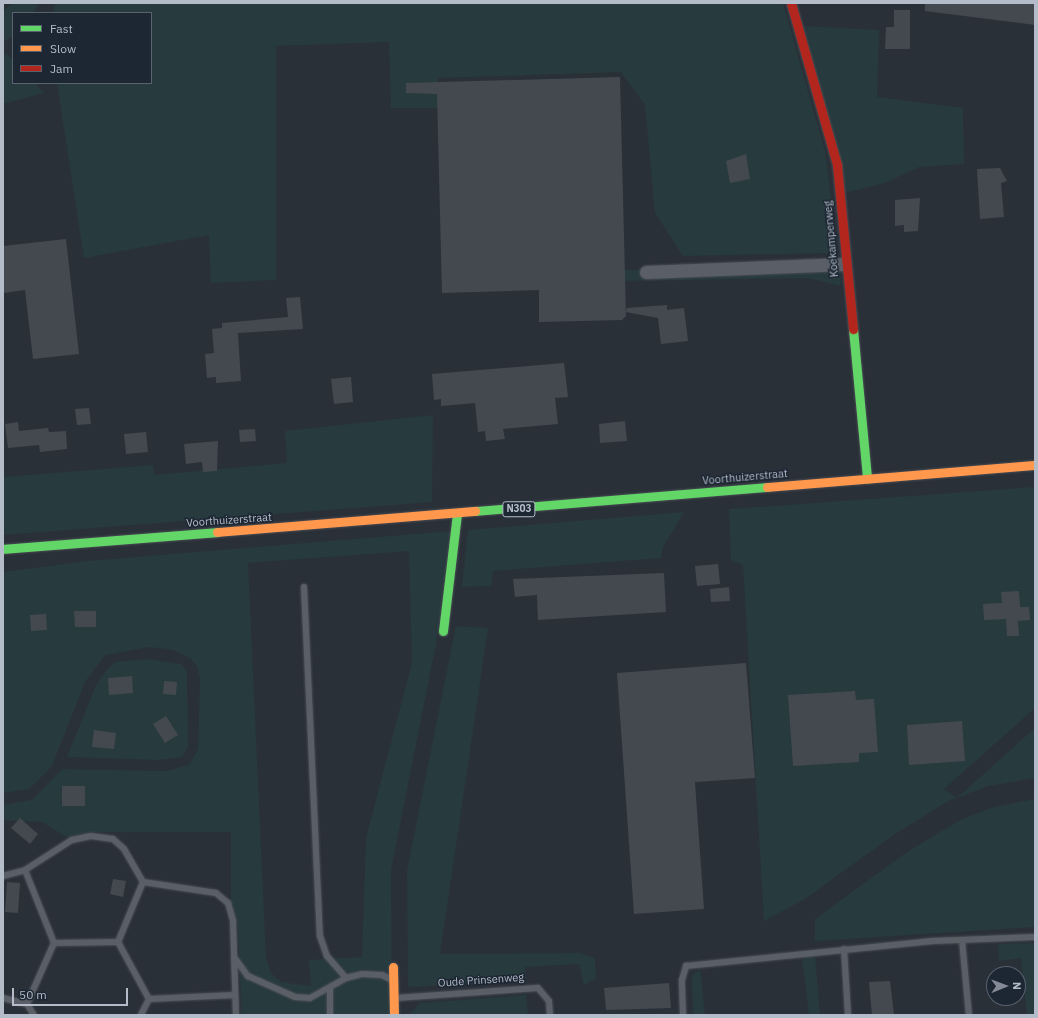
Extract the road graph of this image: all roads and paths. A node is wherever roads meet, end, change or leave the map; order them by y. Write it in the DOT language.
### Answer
graph roads {
  1 [pos="791,3"];
  2 [pos="844,264"];
  3 [pos="646,272"];
  4 [pos="1035,465"];
  5 [pos="867,478"];
  6 [pos="457,514"];
  7 [pos="3,548"];
  8 [pos="304,587"];
  9 [pos="443,631"];
  10 [pos="25,870"];
  11 [pos="3,876"];
  12 [pos="144,882"];
  13 [pos="1035,937"];
  14 [pos="962,940"];
  15 [pos="118,942"];
  16 [pos="54,943"];
  17 [pos="844,949"];
  18 [pos="234,957"];
  19 [pos="393,967"];
  20 [pos="346,978"];
  21 [pos="393,981"];
  22 [pos="330,988"];
  23 [pos="235,995"];
  24 [pos="3,998"];
  25 [pos="149,998"];
  26 [pos="394,998"];
  27 [pos="27,1004"];
  28 [pos="34,1015"];
  29 [pos="141,1015"];
  30 [pos="236,1015"];
  31 [pos="330,1015"];
  32 [pos="394,1015"];
  33 [pos="550,1015"];
  34 [pos="683,1015"];
  35 [pos="848,1015"];
  36 [pos="969,1015"];
  1 -- 2 [label="main road, Koekamperweg"];
  2 -- 3 [label="street"];
  2 -- 5 [label="main road, Koekamperweg"];
  4 -- 5 [label="main road, Voorthuizerstraat / N303"];
  5 -- 6 [label="main road, Voorthuizerstraat / N303"];
  6 -- 7 [label="main road, Voorthuizerstraat / N303"];
  6 -- 9 [label="main road"];
  8 -- 20 [label="lane"];
  10 -- 11 [label="lane"];
  10 -- 12 [label="lane"];
  10 -- 16 [label="lane"];
  12 -- 15 [label="lane"];
  12 -- 18 [label="lane"];
  13 -- 14 [label="lane"];
  14 -- 17 [label="lane"];
  14 -- 36 [label="lane"];
  15 -- 16 [label="lane"];
  15 -- 25 [label="lane"];
  16 -- 27 [label="lane"];
  17 -- 34 [label="lane"];
  17 -- 35 [label="lane"];
  18 -- 22 [label="lane"];
  18 -- 23 [label="lane"];
  19 -- 21 [label="main road"];
  20 -- 21 [label="lane"];
  20 -- 22 [label="lane"];
  21 -- 26 [label="main road"];
  22 -- 31 [label="lane"];
  23 -- 25 [label="lane"];
  23 -- 30 [label="lane"];
  24 -- 27 [label="lane"];
  25 -- 29 [label="lane"];
  26 -- 32 [label="main road"];
  26 -- 33 [label="lane, Oude Prinsenweg"];
  27 -- 28 [label="lane"];
}
